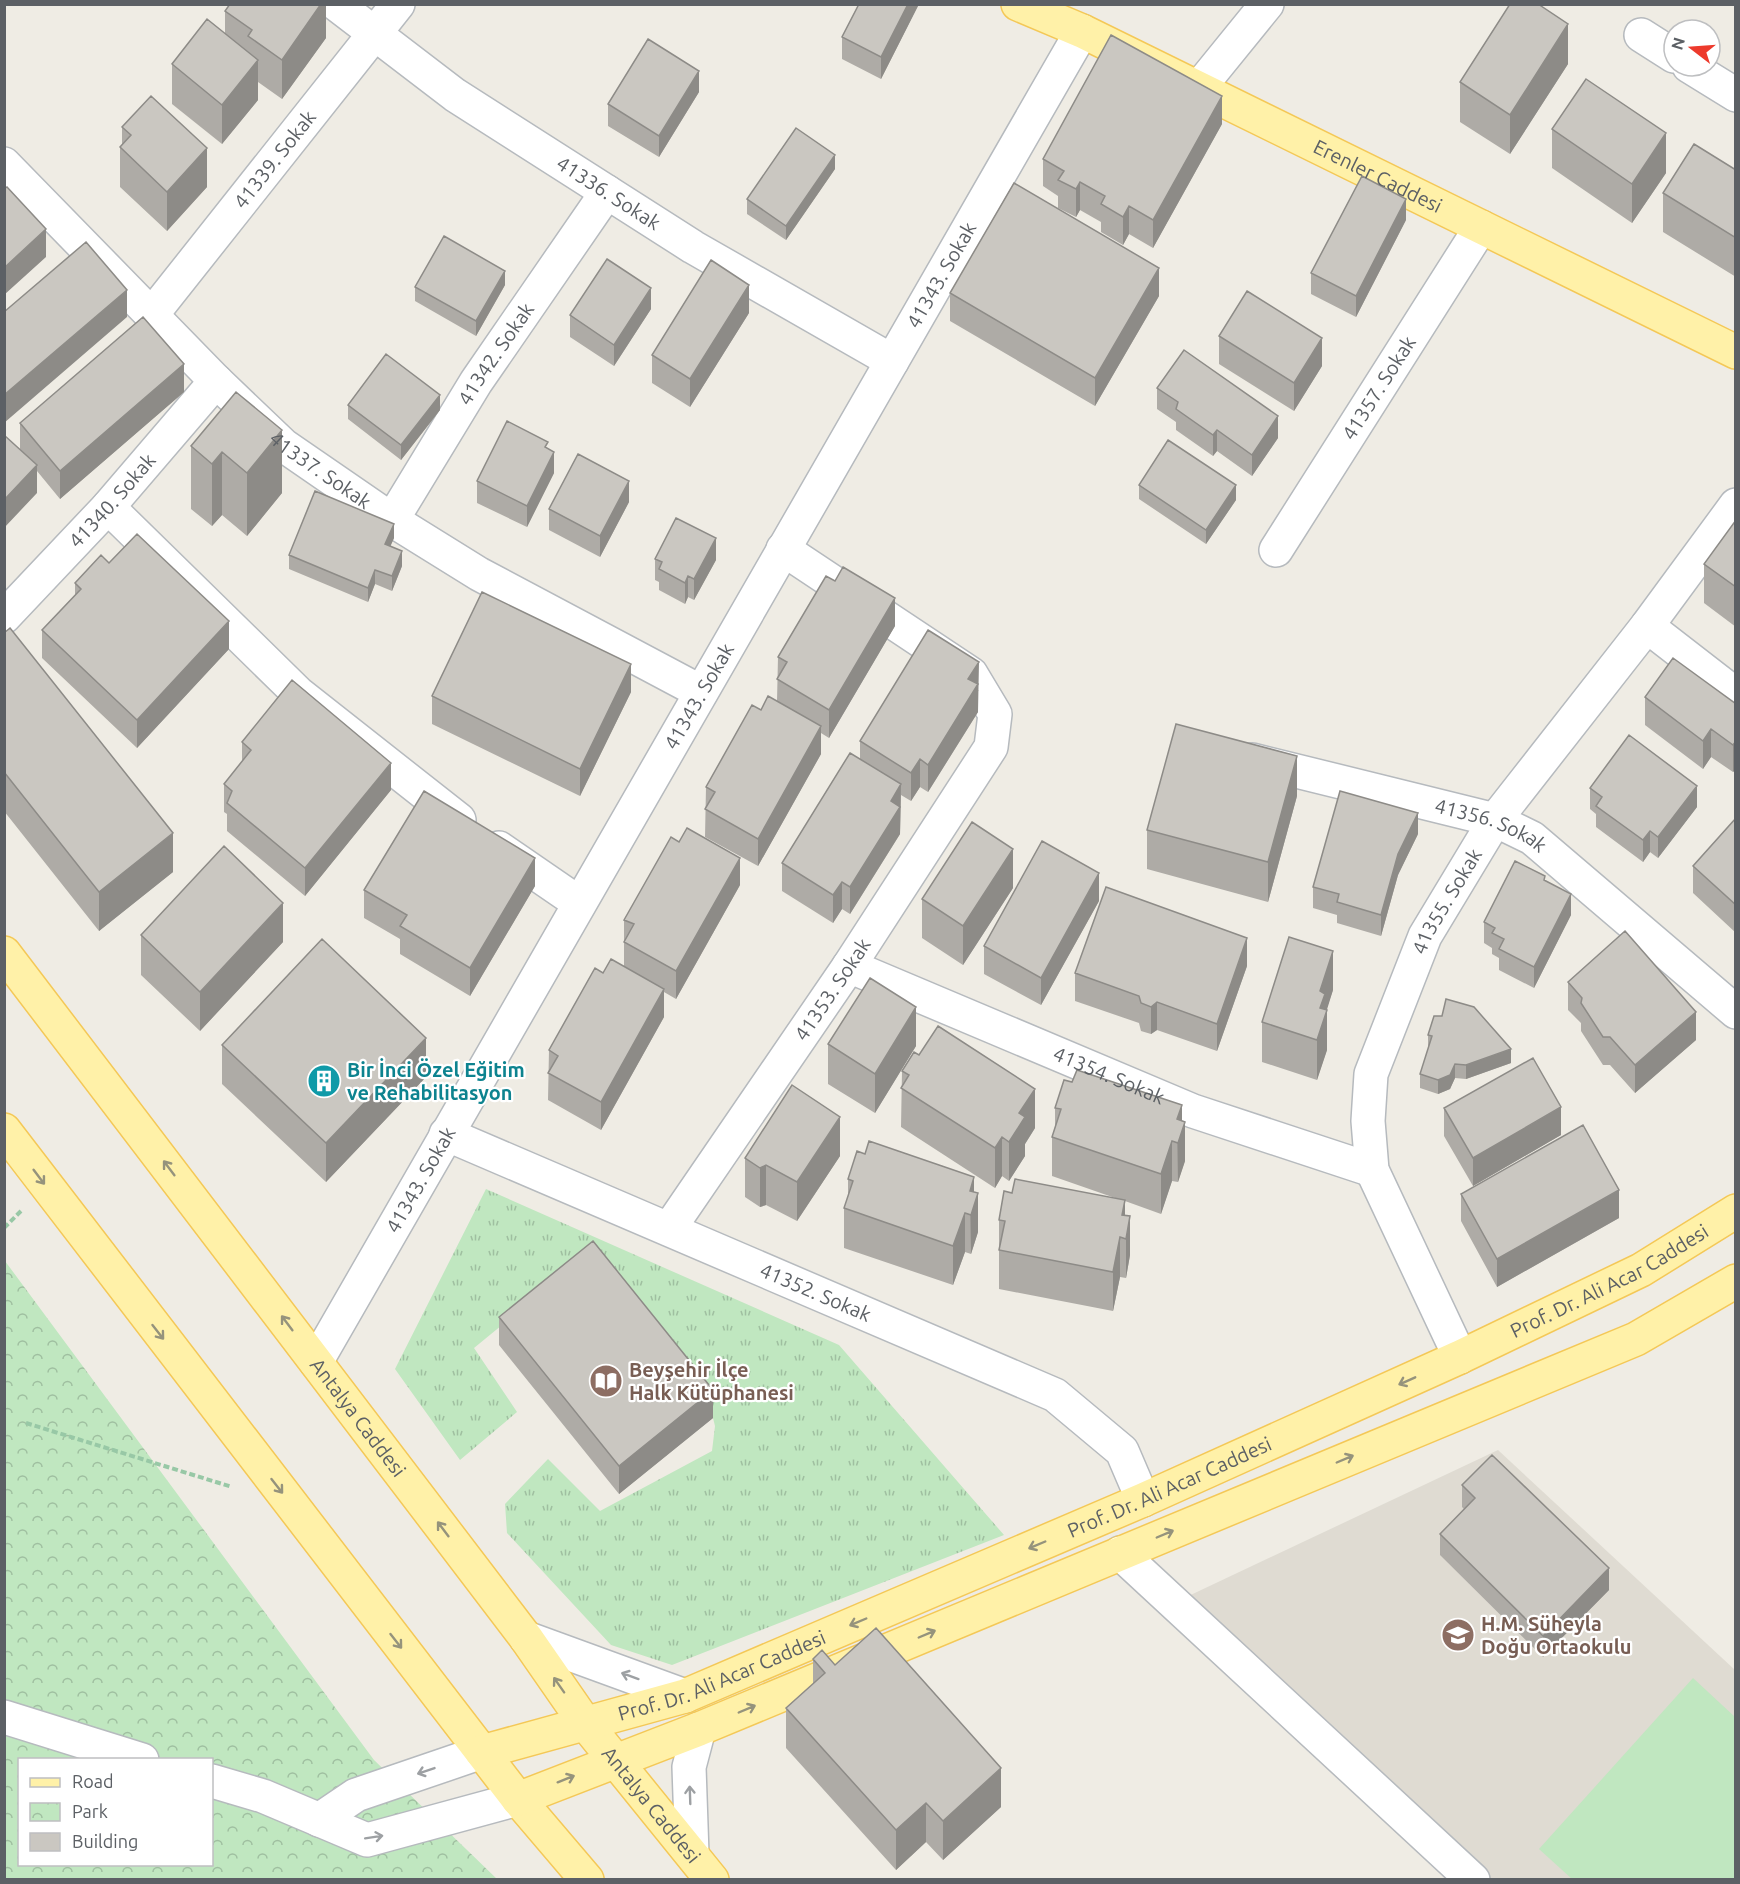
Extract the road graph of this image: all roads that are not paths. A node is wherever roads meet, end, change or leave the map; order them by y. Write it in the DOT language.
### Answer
graph roads {
  1 [pos="336,4"];
  2 [pos="398,4"];
  3 [pos="1018,4"];
  4 [pos="1268,4"];
  5 [pos="1082,31"];
  6 [pos="375,34"];
  7 [pos="1641,35"];
  8 [pos="1662,48"];
  9 [pos="1708,78"];
  10 [pos="1198,89"];
  11 [pos="1736,95"];
  12 [pos="4,164"];
  13 [pos="607,192"];
  14 [pos="1481,227"];
  15 [pos="153,313"];
  16 [pos="1736,352"];
  17 [pos="892,361"];
  18 [pos="216,381"];
  19 [pos="1736,506"];
  20 [pos="108,507"];
  21 [pos="392,520"];
  22 [pos="783,549"];
  23 [pos="1276,550"];
  24 [pos="4,616"];
  25 [pos="1647,626"];
  26 [pos="700,692"];
  27 [pos="1736,695"];
  28 [pos="1223,753"];
  29 [pos="1495,820"];
  30 [pos="579,903"];
  31 [pos="4,952"];
  32 [pos="849,966"];
  33 [pos="1736,1012"];
  34 [pos="4,1130"];
  35 [pos="446,1134"];
  36 [pos="1372,1170"];
  37 [pos="1736,1211"];
  38 [pos="669,1229"];
  39 [pos="1736,1281"];
  40 [pos="1460,1357"];
  41 [pos="316,1362"];
  42 [pos="1482,1402"];
  43 [pos="1143,1500"];
  44 [pos="1120,1553"];
  45 [pos="526,1638"];
  46 [pos="685,1696"];
  47 [pos="4,1717"];
  48 [pos="585,1723"];
  49 [pos="699,1729"];
  50 [pos="482,1752"];
  51 [pos="136,1758"];
  52 [pos="614,1760"];
  53 [pos="213,1781"];
  54 [pos="518,1799"];
  55 [pos="319,1820"];
  56 [pos="692,1854"];
  57 [pos="587,1880"];
  58 [pos="712,1880"];
  59 [pos="1473,1880"];
  1 -- 6 [label="street, 41336. Sokak"];
  2 -- 6 [label="street, 41339. Sokak"];
  3 -- 5 [label="main road, Erenler Caddesi"];
  4 -- 10 [label="street"];
  5 -- 10 [label="main road, Erenler Caddesi"];
  5 -- 17 [label="street, 41343. Sokak"];
  6 -- 13 [label="street, 41336. Sokak"];
  6 -- 15 [label="street, 41339. Sokak"];
  7 -- 8 [label="street"];
  9 -- 11 [label="street"];
  10 -- 14 [label="main road, Erenler Caddesi"];
  12 -- 15 [label="street, 41337. Sokak"];
  13 -- 17 [label="street, 41336. Sokak"];
  13 -- 21 [label="street, 41342. Sokak"];
  14 -- 16 [label="main road, Erenler Caddesi"];
  14 -- 23 [label="street, 41357. Sokak"];
  15 -- 18 [label="street, 41337. Sokak"];
  17 -- 22 [label="street, 41343. Sokak"];
  18 -- 20 [label="street, 41340. Sokak"];
  18 -- 21 [label="street, 41337. Sokak"];
  19 -- 25 [label="street, 41355. Sokak"];
  20 -- 24 [label="street, 41340. Sokak"];
  20 -- 30 [label="street"];
  21 -- 26 [label="street, 41337. Sokak"];
  22 -- 26 [label="street, 41343. Sokak"];
  22 -- 32 [label="street, 41353. Sokak"];
  25 -- 27 [label="street"];
  25 -- 29 [label="street, 41355. Sokak"];
  26 -- 30 [label="street, 41343. Sokak"];
  28 -- 29 [label="street, 41356. Sokak"];
  29 -- 33 [label="street, 41356. Sokak"];
  29 -- 36 [label="street, 41355. Sokak"];
  30 -- 35 [label="street, 41343. Sokak"];
  41 -- 31 [label="main road, Antalya Caddesi, one-way"];
  32 -- 36 [label="street, 41354. Sokak"];
  32 -- 38 [label="street, 41353. Sokak"];
  34 -- 50 [label="main road, one-way"];
  35 -- 38 [label="street, 41352. Sokak"];
  35 -- 41 [label="street, 41343. Sokak"];
  36 -- 40 [label="street, 41355. Sokak"];
  37 -- 40 [label="main road, Prof. Dr. Ali Acar Caddesi"];
  38 -- 43 [label="street, 41352. Sokak"];
  39 -- 42 [label="main road, Prof. Dr. Ali Acar Caddesi"];
  40 -- 42 [label="main road"];
  40 -- 43 [label="main road, Prof. Dr. Ali Acar Caddesi, one-way"];
  45 -- 41 [label="main road, Antalya Caddesi, one-way"];
  44 -- 42 [label="main road, Prof. Dr. Ali Acar Caddesi, one-way"];
  43 -- 46 [label="main road, Prof. Dr. Ali Acar Caddesi, one-way"];
  49 -- 44 [label="main road, Prof. Dr. Ali Acar Caddesi, one-way"];
  44 -- 59 [label="street"];
  46 -- 45 [label="street, one-way"];
  48 -- 45 [label="main road, Antalya Caddesi, one-way"];
  46 -- 48 [label="main road, Prof. Dr. Ali Acar Caddesi"];
  47 -- 51 [label="street"];
  48 -- 50 [label="main road, Prof. Dr. Ali Acar Caddesi"];
  48 -- 52 [label="main road, Antalya Caddesi"];
  49 -- 52 [label="main road, Prof. Dr. Ali Acar Caddesi"];
  56 -- 49 [label="street, one-way"];
  50 -- 54 [label="main road"];
  50 -- 55 [label="street, one-way"];
  54 -- 52 [label="main road, Prof. Dr. Ali Acar Caddesi, one-way"];
  52 -- 56 [label="main road, Antalya Caddesi"];
  53 -- 55 [label="street"];
  55 -- 54 [label="street, one-way"];
  54 -- 57 [label="main road"];
  56 -- 58 [label="main road, Antalya Caddesi"];
}
